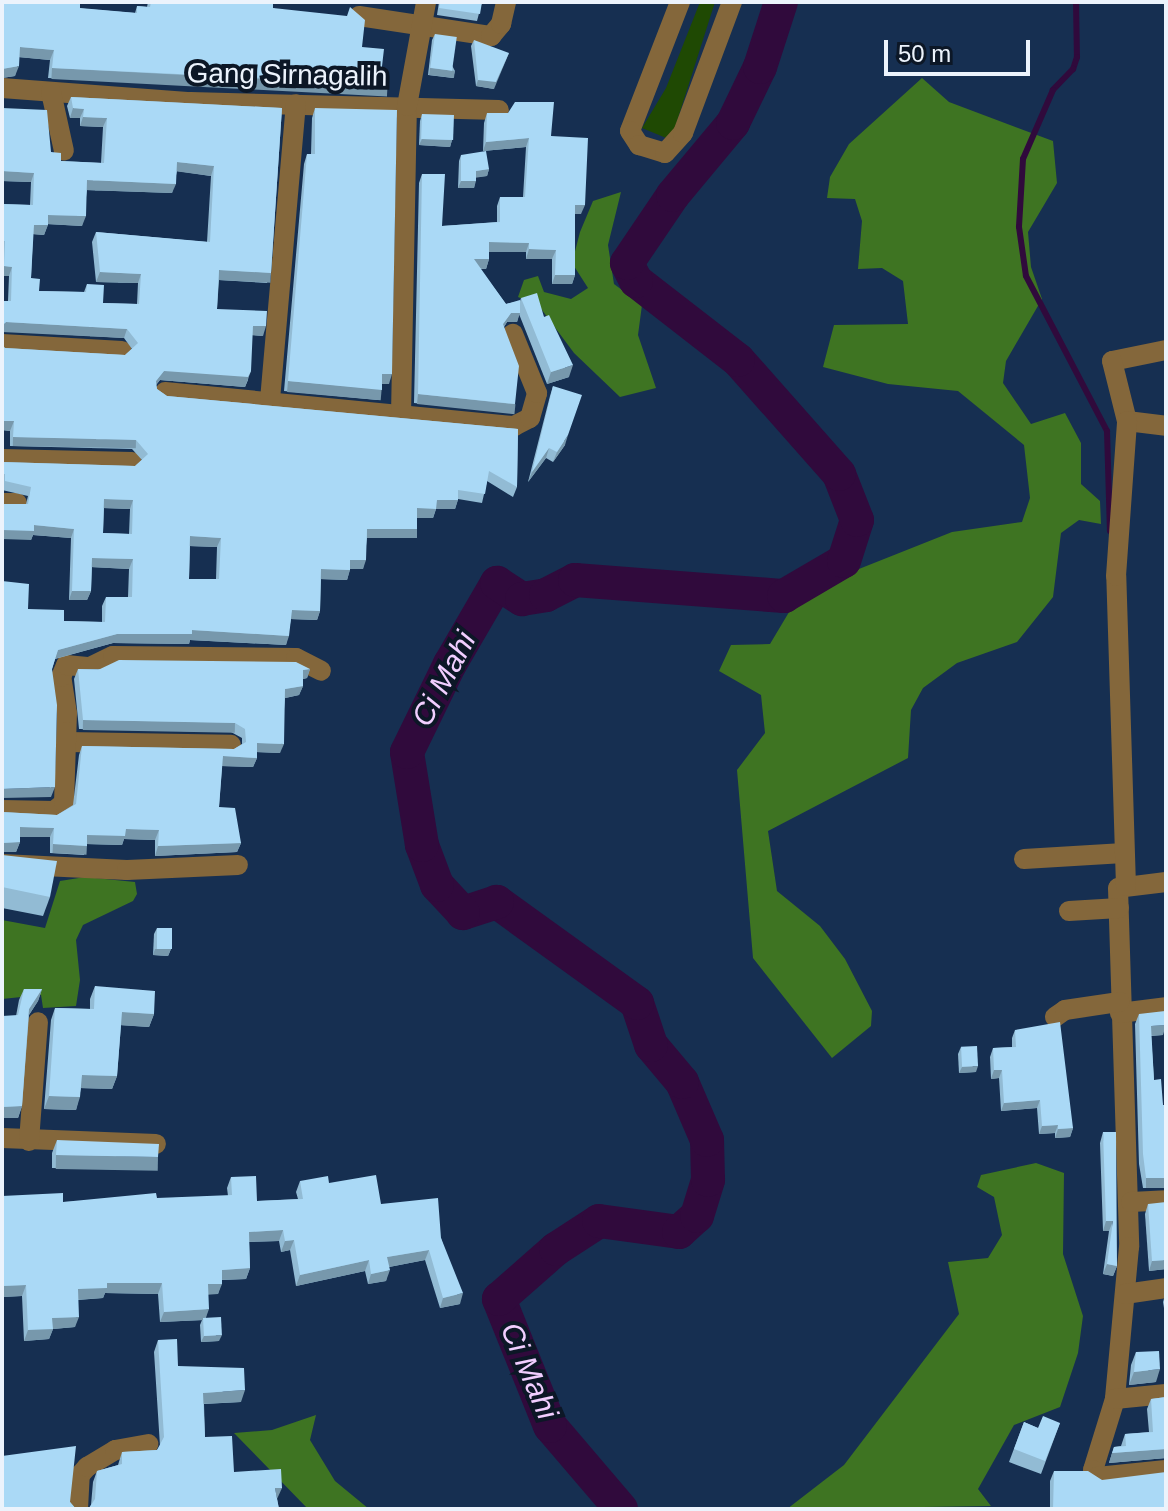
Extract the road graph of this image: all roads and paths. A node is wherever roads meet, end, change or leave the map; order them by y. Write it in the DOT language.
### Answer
graph roads {
  1 [pos="426,2"];
  2 [pos="506,2"];
  3 [pos="680,2"];
  4 [pos="732,2"];
  5 [pos="359,16"];
  6 [pos="421,25"];
  7 [pos="2,88"];
  8 [pos="51,92"];
  9 [pos="296,104"];
  10 [pos="407,106"];
  11 [pos="499,110"];
  12 [pos="64,151"];
  13 [pos="513,334"];
  14 [pos="2,344"];
  15 [pos="1166,350"];
  16 [pos="122,351"];
  17 [pos="165,392"];
  18 [pos="270,400"];
  19 [pos="401,415"];
  20 [pos="1127,421"];
  21 [pos="1166,426"];
  22 [pos="2,459"];
  23 [pos="132,462"];
  24 [pos="321,671"];
  25 [pos="67,742"];
  26 [pos="231,745"];
  27 [pos="2,810"];
  28 [pos="1124,853"];
  29 [pos="1024,859"];
  30 [pos="2,864"];
  31 [pos="238,865"];
  32 [pos="1166,882"];
  33 [pos="1126,886"];
  34 [pos="1119,908"];
  35 [pos="1069,911"];
  36 [pos="1166,1007"];
  37 [pos="1119,1008"];
  38 [pos="1055,1017"];
  39 [pos="38,1022"];
  40 [pos="2,1138"];
  41 [pos="29,1141"];
  42 [pos="156,1144"];
  43 [pos="1166,1200"];
  44 [pos="1131,1202"];
  45 [pos="1166,1288"];
  46 [pos="1125,1294"];
  47 [pos="1166,1394"];
  48 [pos="1115,1399"];
  49 [pos="148,1444"];
  50 [pos="1166,1470"];
  51 [pos="78,1509"];
  1 -- 6 [label="street"];
  2 -- 6 [label="street"];
  3 -- 4 [label="street"];
  5 -- 6 [label="street"];
  6 -- 10 [label="street"];
  7 -- 8 [label="street, Gang Sirnagalih"];
  8 -- 9 [label="street, Gang Sirnagalih"];
  8 -- 12 [label="street"];
  9 -- 10 [label="street, Gang Sirnagalih"];
  9 -- 18 [label="street"];
  10 -- 11 [label="street"];
  10 -- 19 [label="street, Gang Sirnagalih"];
  13 -- 19 [label="street"];
  14 -- 16 [label="street"];
  15 -- 20 [label="street"];
  17 -- 18 [label="street"];
  18 -- 19 [label="street"];
  20 -- 21 [label="street"];
  20 -- 28 [label="street"];
  22 -- 23 [label="street"];
  24 -- 25 [label="street"];
  25 -- 26 [label="street"];
  25 -- 27 [label="street"];
  28 -- 29 [label="street"];
  28 -- 33 [label="street"];
  30 -- 31 [label="street"];
  32 -- 33 [label="street"];
  33 -- 34 [label="street"];
  34 -- 35 [label="street"];
  34 -- 37 [label="street"];
  36 -- 37 [label="street"];
  37 -- 38 [label="street"];
  37 -- 44 [label="street"];
  39 -- 41 [label="street"];
  40 -- 41 [label="street"];
  41 -- 42 [label="street"];
  43 -- 44 [label="street"];
  44 -- 46 [label="street"];
  45 -- 46 [label="street"];
  46 -- 48 [label="street"];
  47 -- 48 [label="street"];
  48 -- 50 [label="street"];
  49 -- 51 [label="street"];
}
